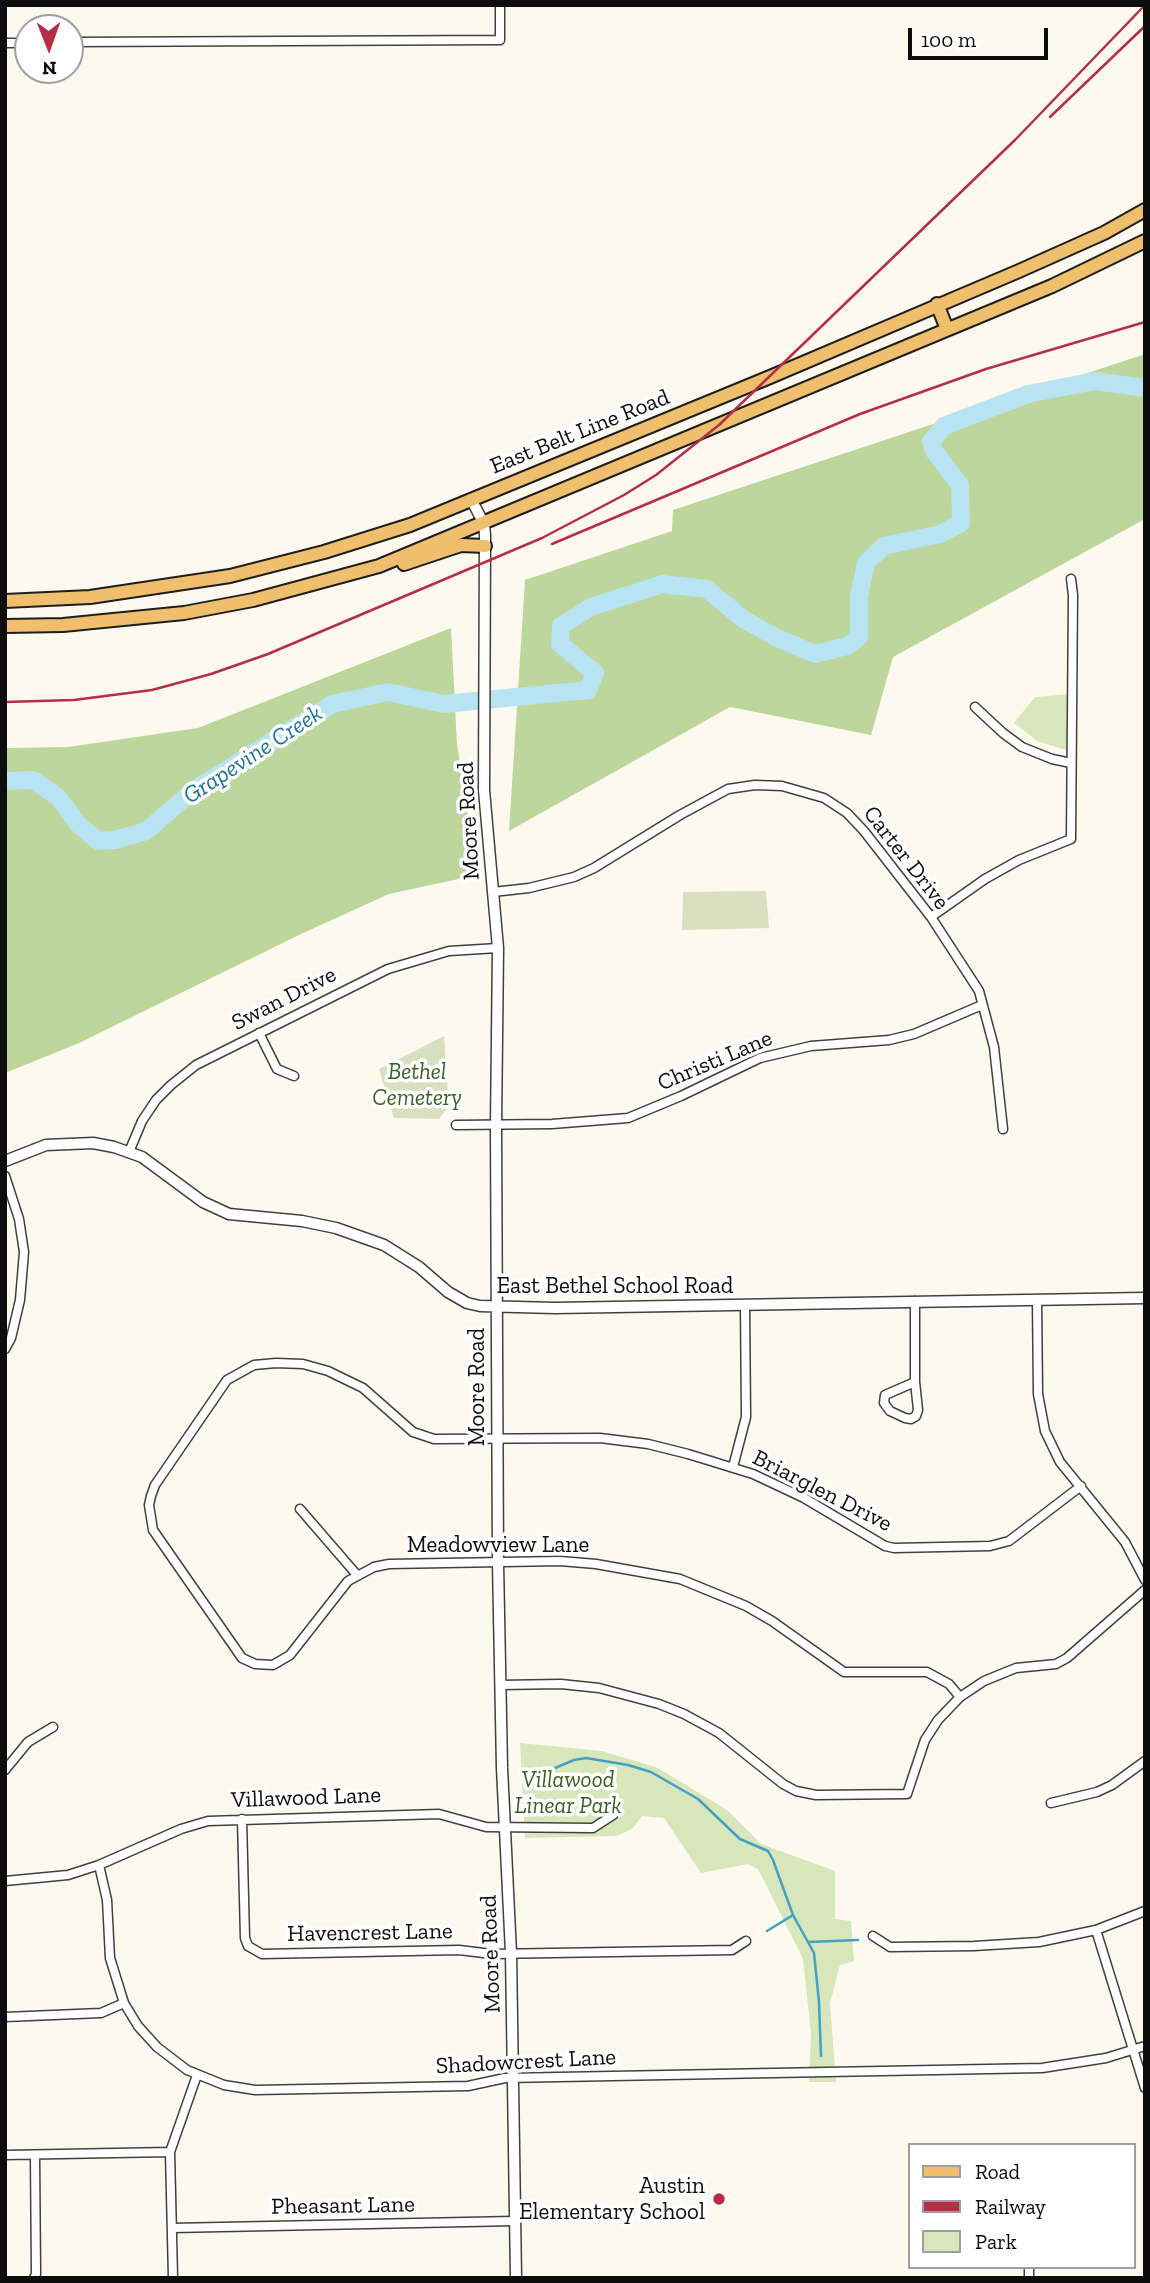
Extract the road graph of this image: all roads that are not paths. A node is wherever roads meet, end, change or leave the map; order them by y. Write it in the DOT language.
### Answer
graph roads {
  1 [pos="500,5"];
  2 [pos="84,42"];
  3 [pos="1145,210"];
  4 [pos="1145,241"];
  5 [pos="937,304"];
  6 [pos="947,329"];
  7 [pos="471,499"];
  8 [pos="484,524"];
  9 [pos="485,546"];
  10 [pos="379,566"];
  11 [pos="1071,579"];
  12 [pos="5,601"];
  13 [pos="5,626"];
  14 [pos="975,707"];
  15 [pos="1072,763"];
  16 [pos="493,892"];
  17 [pos="931,918"];
  18 [pos="498,947"];
  19 [pos="982,1005"];
  20 [pos="259,1033"];
  21 [pos="294,1076"];
  22 [pos="456,1125"];
  23 [pos="496,1126"];
  24 [pos="1003,1129"];
  25 [pos="129,1152"];
  26 [pos="5,1161"];
  27 [pos="5,1176"];
  28 [pos="1145,1298"];
  29 [pos="1037,1300"];
  30 [pos="915,1301"];
  31 [pos="745,1305"];
  32 [pos="497,1307"];
  33 [pos="5,1321"];
  34 [pos="15,1323"];
  35 [pos="5,1349"];
  36 [pos="915,1382"];
  37 [pos="496,1438"];
  38 [pos="733,1467"];
  39 [pos="1081,1486"];
  40 [pos="300,1509"];
  41 [pos="153,1530"];
  42 [pos="498,1563"];
  43 [pos="357,1575"];
  44 [pos="1145,1580"];
  45 [pos="1145,1590"];
  46 [pos="500,1685"];
  47 [pos="960,1698"];
  48 [pos="53,1727"];
  49 [pos="1145,1761"];
  50 [pos="5,1770"];
  51 [pos="1051,1803"];
  52 [pos="613,1815"];
  53 [pos="242,1818"];
  54 [pos="505,1828"];
  55 [pos="99,1865"];
  56 [pos="5,1881"];
  57 [pos="1145,1911"];
  58 [pos="1096,1930"];
  59 [pos="873,1936"];
  60 [pos="746,1941"];
  61 [pos="511,1953"];
  62 [pos="124,2003"];
  63 [pos="5,2017"];
  64 [pos="1145,2046"];
  65 [pos="1133,2051"];
  66 [pos="197,2076"];
  67 [pos="513,2078"];
  68 [pos="1145,2088"];
  69 [pos="170,2151"];
  70 [pos="35,2154"];
  71 [pos="5,2155"];
  72 [pos="515,2221"];
  73 [pos="172,2228"];
  74 [pos="34,2278"];
  75 [pos="173,2278"];
  76 [pos="516,2278"];
  1 -- 2 [label="street"];
  3 -- 5 [label="main road, East Belt Line Road"];
  4 -- 6 [label="main road, East Belt Line Road"];
  5 -- 6 [label="main road"];
  5 -- 7 [label="main road, East Belt Line Road"];
  6 -- 8 [label="main road, East Belt Line Road"];
  7 -- 8 [label="street, Moore Road"];
  7 -- 12 [label="main road, East Belt Line Road"];
  8 -- 9 [label="street, Moore Road"];
  8 -- 10 [label="main road, East Belt Line Road"];
  9 -- 10 [label="main road"];
  9 -- 16 [label="street, Moore Road"];
  10 -- 13 [label="main road, East Belt Line Road"];
  11 -- 15 [label="street"];
  14 -- 15 [label="street"];
  15 -- 17 [label="street"];
  16 -- 17 [label="street, Carter Drive"];
  16 -- 18 [label="street, Moore Road"];
  17 -- 19 [label="street, Carter Drive"];
  18 -- 20 [label="street, Swan Drive"];
  18 -- 23 [label="street, Moore Road"];
  19 -- 23 [label="street, Christi Lane"];
  19 -- 24 [label="street, Carter Drive"];
  20 -- 21 [label="street"];
  20 -- 25 [label="street, Swan Drive"];
  22 -- 23 [label="street, Christi Lane"];
  23 -- 32 [label="street, Moore Road"];
  25 -- 26 [label="street, East Bethel School Road"];
  25 -- 32 [label="street, East Bethel School Road"];
  27 -- 34 [label="street"];
  28 -- 29 [label="street, East Bethel School Road"];
  29 -- 30 [label="street, East Bethel School Road"];
  29 -- 39 [label="street"];
  30 -- 31 [label="street, East Bethel School Road"];
  30 -- 36 [label="street"];
  31 -- 32 [label="street, East Bethel School Road"];
  31 -- 38 [label="street"];
  32 -- 37 [label="street, Moore Road"];
  33 -- 34 [label="street"];
  34 -- 35 [label="street"];
  36 -- 36 [label="street"];
  37 -- 38 [label="street, Briarglen Drive"];
  37 -- 41 [label="street, Briarglen Drive"];
  37 -- 42 [label="street, Moore Road"];
  38 -- 39 [label="street, Briarglen Drive"];
  39 -- 44 [label="street"];
  40 -- 43 [label="street"];
  41 -- 43 [label="street, Meadowview Lane"];
  42 -- 43 [label="street, Meadowview Lane"];
  42 -- 46 [label="street, Moore Road"];
  42 -- 47 [label="street, Meadowview Lane"];
  45 -- 47 [label="street"];
  46 -- 47 [label="street"];
  46 -- 54 [label="street, Moore Road"];
  48 -- 50 [label="street"];
  49 -- 51 [label="street"];
  52 -- 54 [label="street, Villawood Lane"];
  53 -- 54 [label="street, Villawood Lane"];
  53 -- 55 [label="street, Villawood Lane"];
  53 -- 61 [label="street, Havencrest Lane"];
  54 -- 61 [label="street, Moore Road"];
  55 -- 56 [label="street, Villawood Lane"];
  55 -- 62 [label="street, Shadowcrest Lane"];
  57 -- 58 [label="street"];
  58 -- 59 [label="street"];
  58 -- 65 [label="street"];
  60 -- 61 [label="street, Havencrest Lane"];
  61 -- 67 [label="street, Moore Road"];
  62 -- 63 [label="street"];
  62 -- 66 [label="street, Shadowcrest Lane"];
  64 -- 65 [label="street, Shadowcrest Lane"];
  65 -- 67 [label="street, Shadowcrest Lane"];
  65 -- 68 [label="street"];
  66 -- 67 [label="street, Shadowcrest Lane"];
  66 -- 69 [label="street"];
  67 -- 72 [label="street, Moore Road"];
  69 -- 70 [label="street"];
  69 -- 73 [label="street"];
  70 -- 71 [label="street"];
  70 -- 74 [label="street"];
  72 -- 73 [label="street, Pheasant Lane"];
  72 -- 76 [label="street, Moore Road"];
  73 -- 75 [label="street"];
}
